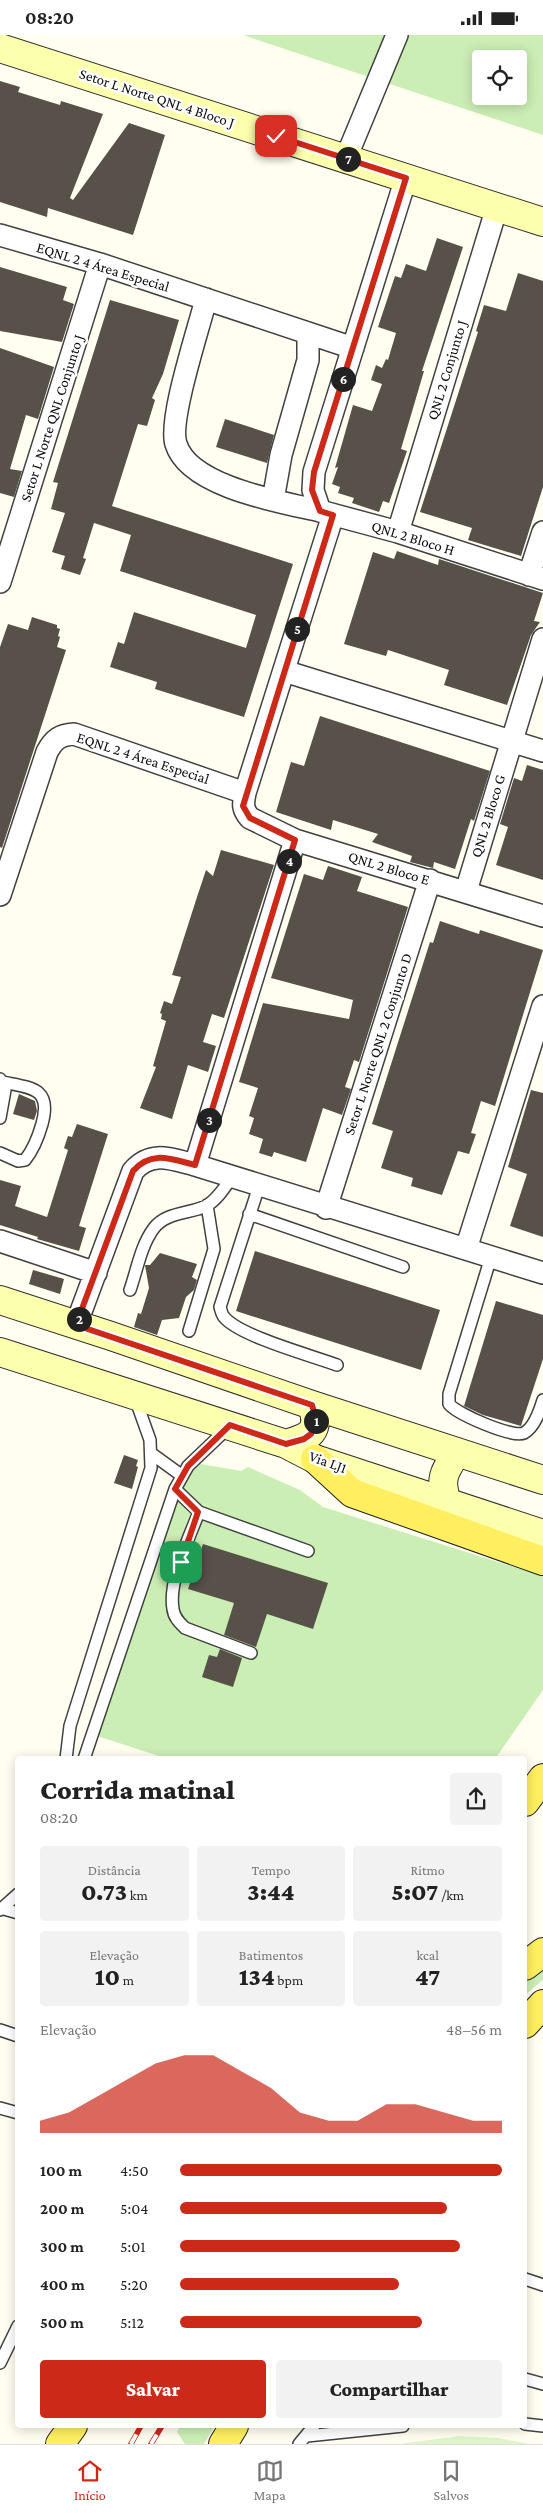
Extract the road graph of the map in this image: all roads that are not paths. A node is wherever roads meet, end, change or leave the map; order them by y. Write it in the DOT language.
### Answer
graph roads {
  1 [pos="397,35"];
  2 [pos="0,49"];
  3 [pos="346,158"];
  4 [pos="406,178"];
  5 [pos="497,207"];
  6 [pos="543,222"];
  7 [pos="0,235"];
  8 [pos="100,264"];
  9 [pos="206,299"];
  10 [pos="308,333"];
  11 [pos="353,347"];
  12 [pos="273,500"];
  13 [pos="327,513"];
  14 [pos="398,532"];
  15 [pos="543,532"];
  16 [pos="1,575"];
  17 [pos="536,577"];
  18 [pos="543,639"];
  19 [pos="284,671"];
  20 [pos="511,741"];
  21 [pos="543,751"];
  22 [pos="244,799"];
  23 [pos="295,840"];
  24 [pos="430,880"];
  25 [pos="466,891"];
  26 [pos="1,892"];
  27 [pos="543,916"];
  28 [pos="543,1006"];
  29 [pos="1,1081"];
  30 [pos="0,1118"];
  31 [pos="0,1153"];
  32 [pos="195,1165"];
  33 [pos="232,1177"];
  34 [pos="259,1186"];
  35 [pos="207,1205"];
  36 [pos="326,1208"];
  37 [pos="250,1215"];
  38 [pos="0,1241"];
  39 [pos="466,1249"];
  40 [pos="490,1257"];
  41 [pos="403,1267"];
  42 [pos="96,1273"];
  43 [pos="543,1273"];
  44 [pos="130,1290"];
  45 [pos="0,1300"];
  46 [pos="76,1325"];
  47 [pos="189,1331"];
  48 [pos="0,1352"];
  49 [pos="337,1365"];
  50 [pos="134,1396"];
  51 [pos="543,1399"];
  52 [pos="312,1405"];
  53 [pos="230,1425"];
  54 [pos="286,1444"];
  55 [pos="456,1452"];
  56 [pos="152,1454"];
  57 [pos="315,1459"];
  58 [pos="180,1475"];
  59 [pos="543,1480"];
  60 [pos="175,1489"];
  61 [pos="447,1502"];
  62 [pos="198,1512"];
  63 [pos="543,1534"];
  64 [pos="308,1551"];
  65 [pos="543,1561"];
  66 [pos="251,1653"];
  67 [pos="66,1756"];
  68 [pos="85,1756"];
  69 [pos="543,1778"];
  70 [pos="527,1799"];
  71 [pos="15,1897"];
  72 [pos="2,1910"];
  73 [pos="15,1912"];
  74 [pos="543,1952"];
  75 [pos="527,1964"];
  76 [pos="543,2004"];
  77 [pos="527,2022"];
  78 [pos="0,2030"];
  79 [pos="15,2034"];
  80 [pos="0,2108"];
  81 [pos="15,2112"];
  82 [pos="527,2280"];
  83 [pos="543,2285"];
  84 [pos="15,2333"];
  85 [pos="0,2363"];
  86 [pos="527,2380"];
  87 [pos="543,2384"];
  88 [pos="527,2424"];
  89 [pos="543,2426"];
  90 [pos="71,2428"];
  91 [pos="233,2428"];
  92 [pos="312,2428"];
  93 [pos="389,2428"];
  94 [pos="303,2440"];
  95 [pos="60,2444"];
  96 [pos="223,2444"];
  1 -- 3 [label="street"];
  2 -- 3 [label="main road, Setor L Norte QNL 4 Bloco J"];
  3 -- 4 [label="main road, Setor L Norte QNL 4 Bloco J"];
  4 -- 5 [label="main road, Setor L Norte QNL 4 Bloco J"];
  4 -- 11 [label="street"];
  5 -- 6 [label="main road, Setor L Norte QNL 4 Bloco J"];
  5 -- 14 [label="street, QNL 2 Conjunto J"];
  7 -- 8 [label="street, EQNL 2 4 Área Especial"];
  8 -- 9 [label="street, EQNL 2 4 Área Especial"];
  8 -- 16 [label="street, Setor L Norte QNL Conjunto J"];
  9 -- 10 [label="street, EQNL 2 4 Área Especial"];
  9 -- 12 [label="street"];
  10 -- 11 [label="street, EQNL 2 4 Área Especial"];
  10 -- 12 [label="street"];
  11 -- 13 [label="street"];
  12 -- 13 [label="street"];
  13 -- 14 [label="street, QNL 2 Bloco H"];
  13 -- 19 [label="street"];
  14 -- 17 [label="street, QNL 2 Bloco H"];
  15 -- 17 [label="street"];
  18 -- 20 [label="street, QNL 2 Bloco G"];
  19 -- 20 [label="street"];
  19 -- 22 [label="street"];
  20 -- 21 [label="street"];
  20 -- 25 [label="street, QNL 2 Bloco G"];
  22 -- 23 [label="street, QNL 2 Bloco E"];
  22 -- 26 [label="street, EQNL 2 4 Área Especial"];
  23 -- 24 [label="street, QNL 2 Bloco E"];
  23 -- 32 [label="street"];
  24 -- 25 [label="street, QNL 2 Bloco E"];
  24 -- 36 [label="street, Setor L Norte QNL 2 Conjunto D"];
  25 -- 27 [label="street, QNL 2 Bloco E"];
  28 -- 39 [label="street"];
  29 -- 30 [label="lane"];
  29 -- 31 [label="lane"];
  32 -- 33 [label="street"];
  32 -- 42 [label="street"];
  33 -- 34 [label="street"];
  33 -- 35 [label="lane"];
  34 -- 36 [label="street"];
  34 -- 37 [label="lane"];
  35 -- 44 [label="lane"];
  35 -- 47 [label="lane"];
  36 -- 39 [label="street"];
  37 -- 41 [label="lane"];
  37 -- 49 [label="lane"];
  38 -- 42 [label="street"];
  39 -- 40 [label="street"];
  40 -- 43 [label="street"];
  40 -- 51 [label="lane"];
  42 -- 46 [label="street"];
  45 -- 46 [label="main road"];
  46 -- 52 [label="main road"];
  48 -- 50 [label="main road, Via LJ1"];
  50 -- 53 [label="main road, Via LJ1"];
  50 -- 56 [label="lane"];
  52 -- 54 [label="main road"];
  52 -- 55 [label="main road"];
  53 -- 54 [label="main road, Via LJ1"];
  53 -- 58 [label="lane"];
  54 -- 57 [label="main road, Via LJ1"];
  55 -- 59 [label="main road"];
  55 -- 61 [label="main road"];
  56 -- 58 [label="lane"];
  56 -- 67 [label="lane"];
  57 -- 61 [label="main road, Via LJ1"];
  57 -- 65 [label="main road"];
  58 -- 60 [label="lane"];
  60 -- 62 [label="lane"];
  60 -- 68 [label="lane"];
  61 -- 63 [label="main road, Via LJ1"];
  62 -- 64 [label="lane"];
  62 -- 66 [label="lane"];
  69 -- 70 [label="main road"];
  71 -- 72 [label="lane"];
  72 -- 73 [label="lane"];
  74 -- 75 [label="main road"];
  76 -- 77 [label="main road"];
  78 -- 79 [label="lane"];
  80 -- 81 [label="lane"];
  82 -- 83 [label="lane"];
  84 -- 85 [label="lane"];
  86 -- 87 [label="lane"];
  88 -- 89 [label="lane"];
  90 -- 95 [label="main road"];
  91 -- 96 [label="main road"];
  92 -- 94 [label="lane"];
  93 -- 94 [label="lane"];
}
